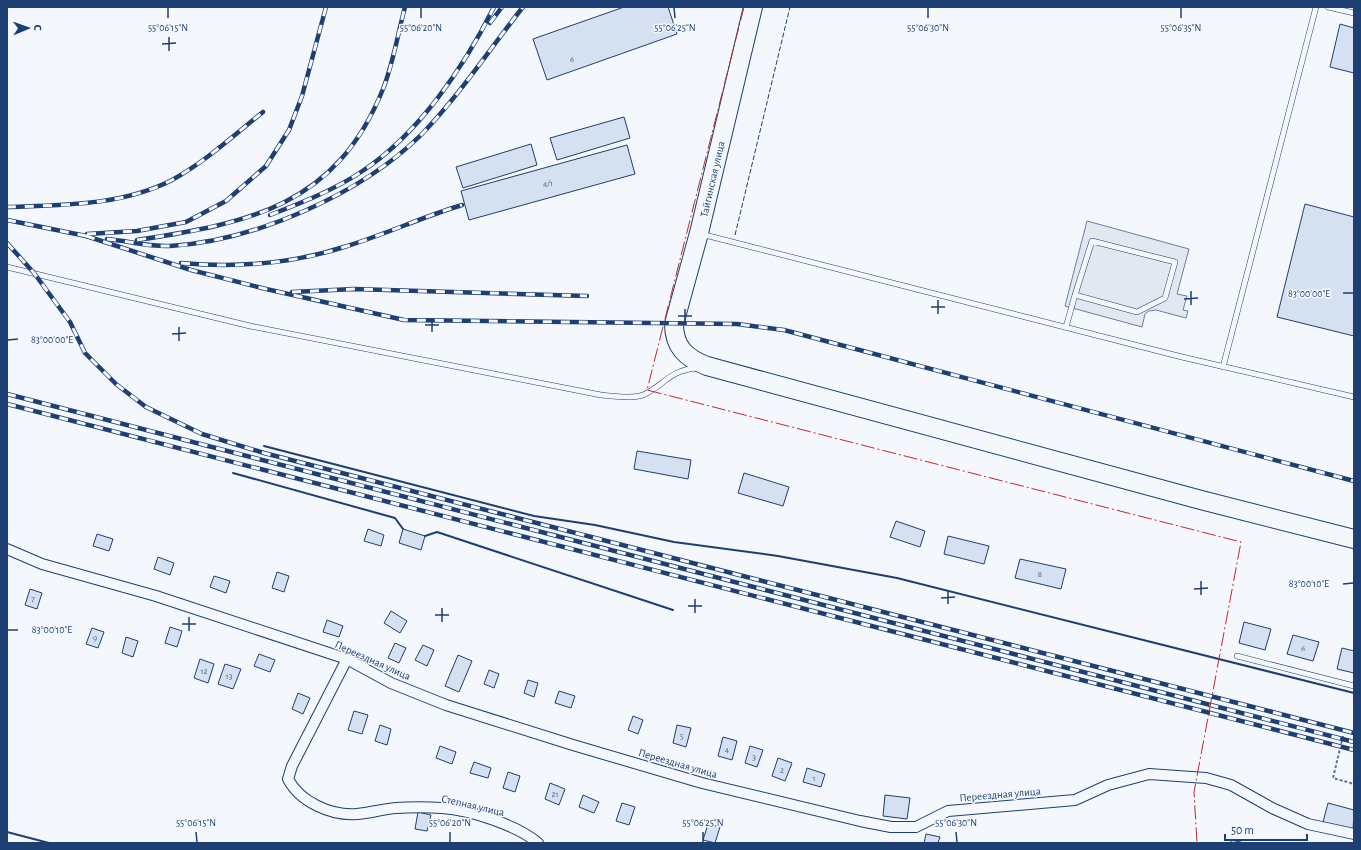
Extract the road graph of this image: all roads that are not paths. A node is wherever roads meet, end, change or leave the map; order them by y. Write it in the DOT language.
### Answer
graph roads {
  1 [pos="753,7"];
  2 [pos="1316,7"];
  3 [pos="1328,7"];
  4 [pos="1354,13"];
  5 [pos="699,233"];
  6 [pos="7,267"];
  7 [pos="1075,295"];
  8 [pos="1066,327"];
  9 [pos="707,366"];
  10 [pos="1223,367"];
  11 [pos="1354,397"];
  12 [pos="1354,539"];
  13 [pos="7,549"];
  14 [pos="1237,656"];
  15 [pos="347,659"];
  16 [pos="1354,686"];
  17 [pos="1354,834"];
  18 [pos="538,843"];
  1 -- 5 [label="highway, Тайгинская улица"];
  2 -- 10 [label="lane"];
  3 -- 4 [label="lane"];
  5 -- 8 [label="lane"];
  5 -- 9 [label="highway, Тайгинская улица"];
  6 -- 9 [label="lane"];
  7 -- 7 [label="lane"];
  7 -- 8 [label="lane"];
  8 -- 10 [label="lane"];
  9 -- 12 [label="highway"];
  10 -- 11 [label="lane"];
  13 -- 15 [label="street, Переездная улица"];
  14 -- 16 [label="lane"];
  15 -- 17 [label="street, Переездная улица"];
  15 -- 18 [label="street, Степная улица"];
}
